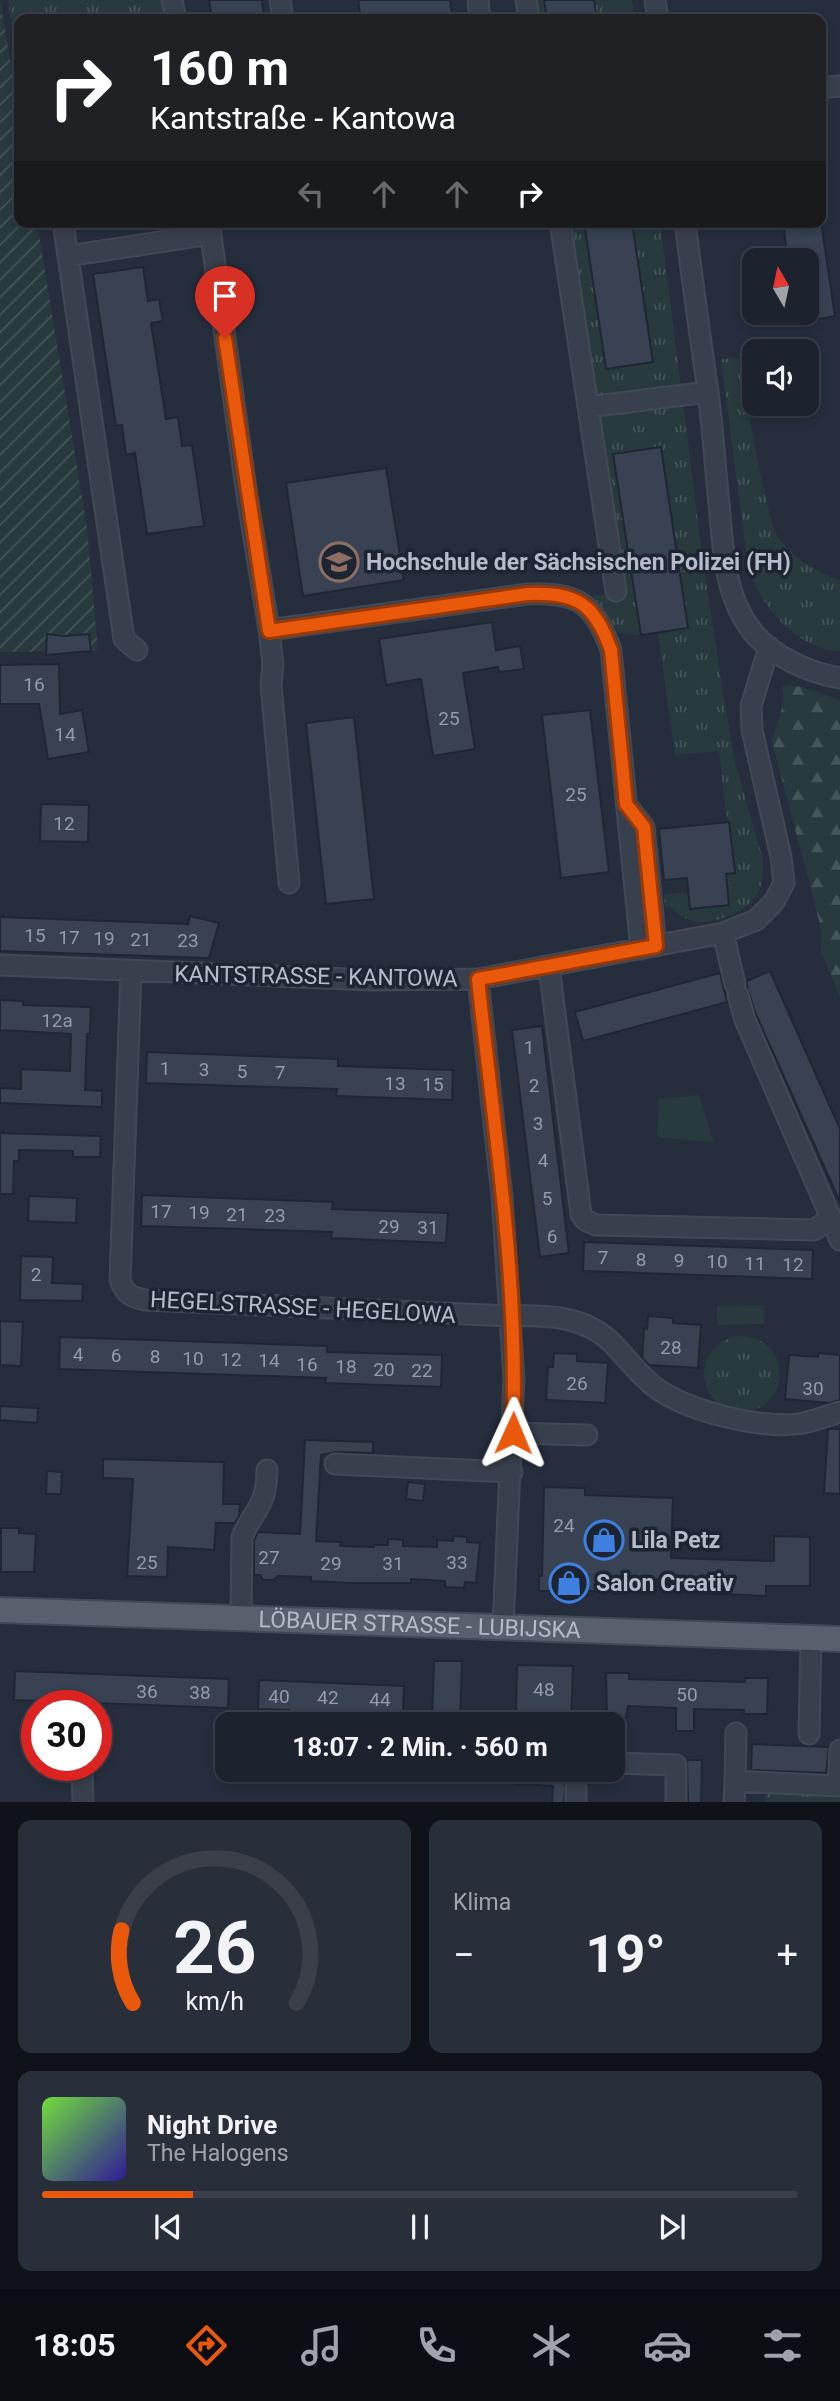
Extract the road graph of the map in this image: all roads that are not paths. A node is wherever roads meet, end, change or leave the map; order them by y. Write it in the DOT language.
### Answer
graph roads {
  1 [pos="64,228"];
  2 [pos="210,228"];
  3 [pos="561,228"];
  4 [pos="686,228"];
  5 [pos="68,256"];
  6 [pos="708,392"];
  7 [pos="588,407"];
  8 [pos="616,591"];
  9 [pos="269,631"];
  10 [pos="769,647"];
  11 [pos="137,650"];
  12 [pos="840,678"];
  13 [pos="289,883"];
  14 [pos="723,933"];
  15 [pos="649,947"];
  16 [pos="0,965"];
  17 [pos="549,967"];
  18 [pos="131,971"];
  19 [pos="478,979"];
  20 [pos="831,1219"];
  21 [pos="840,1240"];
  22 [pos="511,1317"];
  23 [pos="840,1412"];
  24 [pos="513,1433"];
  25 [pos="587,1435"];
  26 [pos="335,1464"];
  27 [pos="267,1470"];
  28 [pos="512,1472"];
  29 [pos="0,1610"];
  30 [pos="241,1616"];
  31 [pos="503,1627"];
  32 [pos="811,1638"];
  33 [pos="840,1639"];
  34 [pos="736,1733"];
  35 [pos="809,1734"];
  36 [pos="840,1750"];
  37 [pos="625,1763"];
  38 [pos="82,1781"];
  39 [pos="735,1781"];
  40 [pos="83,1802"];
  41 [pos="676,1802"];
  42 [pos="734,1802"];
  1 -- 5 [label="street"];
  2 -- 5 [label="street"];
  2 -- 9 [label="street"];
  3 -- 7 [label="street"];
  4 -- 6 [label="street"];
  5 -- 11 [label="street"];
  6 -- 7 [label="street"];
  6 -- 10 [label="street"];
  7 -- 8 [label="street"];
  9 -- 13 [label="street"];
  9 -- 15 [label="street"];
  10 -- 12 [label="street"];
  10 -- 14 [label="street, KANTSTRASSE - KANTOWA"];
  14 -- 15 [label="street, KANTSTRASSE - KANTOWA"];
  14 -- 20 [label="street"];
  15 -- 17 [label="street, KANTSTRASSE - KANTOWA"];
  16 -- 18 [label="street, KANTSTRASSE - KANTOWA"];
  17 -- 19 [label="street, KANTSTRASSE - KANTOWA"];
  17 -- 20 [label="street"];
  18 -- 19 [label="street, KANTSTRASSE - KANTOWA"];
  18 -- 22 [label="street, HEGELSTRASSE - HEGELOWA"];
  19 -- 22 [label="street"];
  20 -- 21 [label="street"];
  22 -- 23 [label="street"];
  22 -- 24 [label="street"];
  24 -- 25 [label="street"];
  24 -- 28 [label="street"];
  26 -- 28 [label="street"];
  27 -- 30 [label="street"];
  28 -- 31 [label="street"];
  29 -- 30 [label="main road, LÖBAUER STRASSE - LUBIJSKA"];
  30 -- 31 [label="main road, LÖBAUER STRASSE - LUBIJSKA"];
  31 -- 32 [label="main road, LÖBAUER STRASSE - LUBIJSKA"];
  32 -- 33 [label="main road, LÖBAUER STRASSE - LUBIJSKA"];
  32 -- 35 [label="street"];
  34 -- 39 [label="street"];
  36 -- 39 [label="street"];
  37 -- 41 [label="street"];
  38 -- 40 [label="street"];
  39 -- 42 [label="street"];
}
